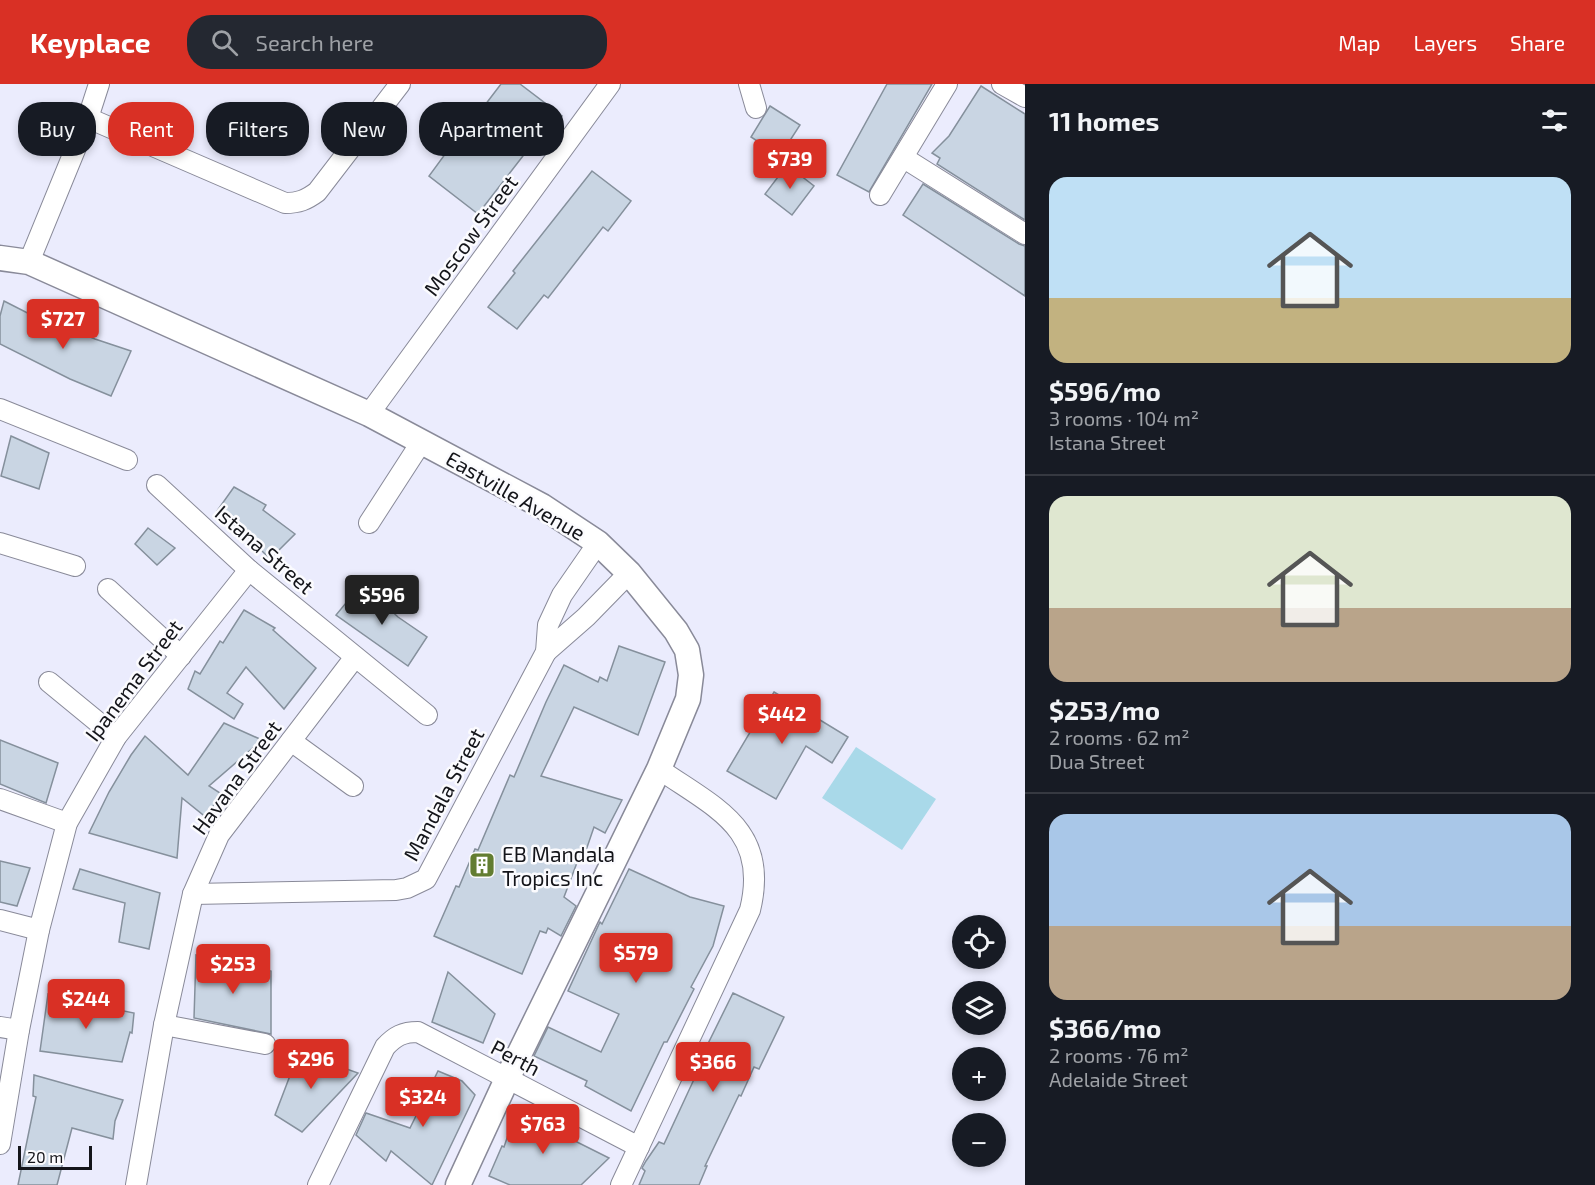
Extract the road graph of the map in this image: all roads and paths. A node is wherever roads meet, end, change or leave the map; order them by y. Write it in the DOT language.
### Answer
graph roads {
  1 [pos="99,84"];
  2 [pos="400,84"];
  3 [pos="610,84"];
  4 [pos="749,84"];
  5 [pos="947,84"];
  6 [pos="1002,84"];
  7 [pos="1025,97"];
  8 [pos="93,102"];
  9 [pos="756,108"];
  10 [pos="96,121"];
  11 [pos="72,156"];
  12 [pos="904,158"];
  13 [pos="880,195"];
  14 [pos="1025,234"];
  15 [pos="0,258"];
  16 [pos="29,262"];
  17 [pos="0,410"];
  18 [pos="369,414"];
  19 [pos="422,441"];
  20 [pos="127,459"];
  21 [pos="157,485"];
  22 [pos="369,523"];
  23 [pos="0,543"];
  24 [pos="598,543"];
  25 [pos="75,566"];
  26 [pos="249,570"];
  27 [pos="629,573"];
  28 [pos="108,589"];
  29 [pos="546,652"];
  30 [pos="181,656"];
  31 [pos="354,657"];
  32 [pos="50,682"];
  33 [pos="427,715"];
  34 [pos="116,736"];
  35 [pos="291,741"];
  36 [pos="659,769"];
  37 [pos="353,786"];
  38 [pos="0,799"];
  39 [pos="68,823"];
  40 [pos="193,894"];
  41 [pos="0,920"];
  42 [pos="39,930"];
  43 [pos="164,1025"];
  44 [pos="9,1028"];
  45 [pos="265,1044"];
  46 [pos="507,1079"];
  47 [pos="0,1144"];
  48 [pos="639,1147"];
  49 [pos="136,1185"];
  50 [pos="318,1185"];
  51 [pos="458,1185"];
  52 [pos="621,1185"];
  1 -- 8 [label="street"];
  2 -- 10 [label="street"];
  3 -- 18 [label="street, Moscow Street"];
  4 -- 9 [label="street"];
  5 -- 12 [label="street"];
  6 -- 7 [label="street"];
  11 -- 16 [label="street"];
  12 -- 13 [label="street"];
  12 -- 14 [label="street"];
  15 -- 16 [label="street, Eastville Avenue"];
  16 -- 18 [label="street, Eastville Avenue"];
  17 -- 20 [label="street"];
  18 -- 19 [label="street, Eastville Avenue"];
  19 -- 22 [label="street"];
  19 -- 24 [label="street, Eastville Avenue"];
  21 -- 26 [label="street, Istana Street"];
  23 -- 25 [label="street"];
  24 -- 27 [label="street, Eastville Avenue"];
  24 -- 29 [label="street"];
  26 -- 30 [label="street, Ipanema Street"];
  26 -- 31 [label="street, Istana Street"];
  27 -- 29 [label="street"];
  27 -- 36 [label="street, Eastville Avenue"];
  28 -- 30 [label="street"];
  29 -- 40 [label="street, Mandala Street"];
  30 -- 34 [label="street, Ipanema Street"];
  31 -- 33 [label="street, Istana Street"];
  31 -- 35 [label="street, Havana Street"];
  32 -- 34 [label="street"];
  34 -- 39 [label="street, Ipanema Street"];
  35 -- 37 [label="street"];
  35 -- 40 [label="street, Havana Street"];
  36 -- 46 [label="street, Eastville Avenue"];
  36 -- 48 [label="street"];
  38 -- 39 [label="street"];
  39 -- 42 [label="street, Ipanema Street"];
  40 -- 43 [label="street, Havana Street"];
  41 -- 42 [label="street"];
  42 -- 44 [label="street, Ipanema Street"];
  43 -- 45 [label="street"];
  43 -- 49 [label="street, Havana Street"];
  44 -- 47 [label="street, Ipanema Street"];
  46 -- 48 [label="street, Perth"];
  46 -- 50 [label="street, Perth"];
  46 -- 51 [label="street, Eastville Avenue"];
  48 -- 52 [label="street"];
}
